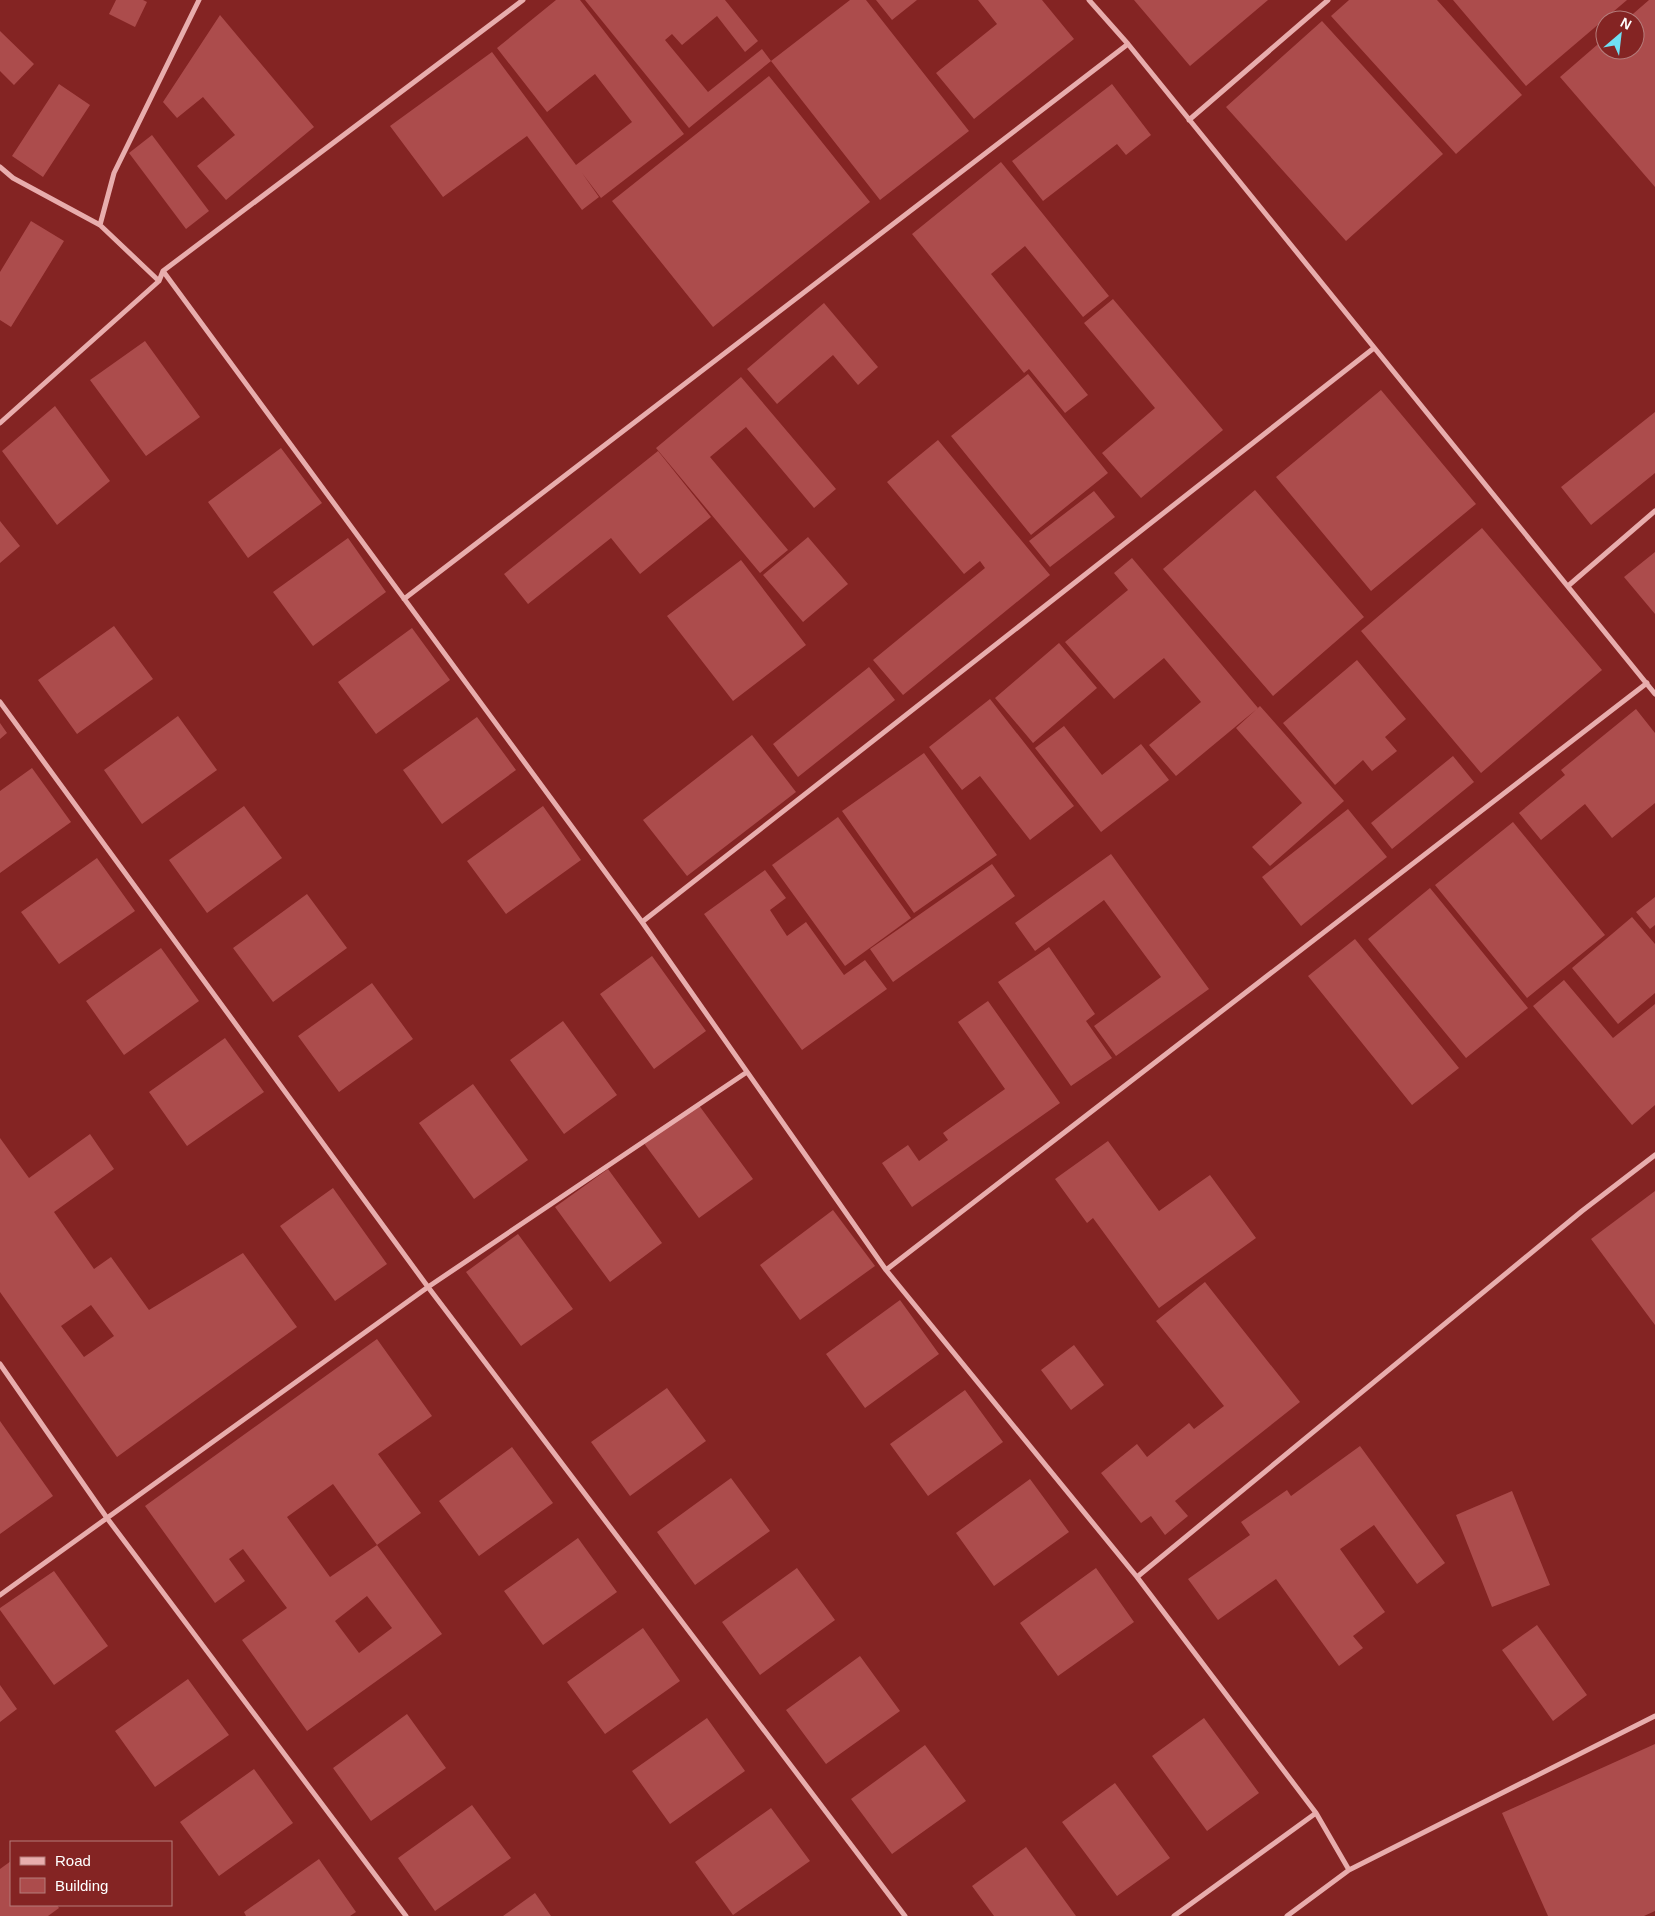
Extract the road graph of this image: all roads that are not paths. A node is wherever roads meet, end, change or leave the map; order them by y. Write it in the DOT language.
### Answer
graph roads {
  1 [pos="199,0"];
  2 [pos="523,0"];
  3 [pos="1089,0"];
  4 [pos="1328,0"];
  5 [pos="1128,44"];
  6 [pos="1189,120"];
  7 [pos="0,166"];
  8 [pos="100,225"];
  9 [pos="163,271"];
  10 [pos="159,282"];
  11 [pos="1374,348"];
  12 [pos="0,423"];
  13 [pos="1655,511"];
  14 [pos="1568,586"];
  15 [pos="404,599"];
  16 [pos="1647,683"];
  17 [pos="1655,694"];
  18 [pos="0,702"];
  19 [pos="642,922"];
  20 [pos="747,1072"];
  21 [pos="1655,1155"];
  22 [pos="886,1270"];
  23 [pos="428,1287"];
  24 [pos="0,1364"];
  25 [pos="107,1518"];
  26 [pos="1137,1576"];
  27 [pos="0,1595"];
  28 [pos="1655,1716"];
  29 [pos="1316,1813"];
  30 [pos="1349,1870"];
  31 [pos="406,1916"];
  32 [pos="905,1916"];
  33 [pos="1174,1916"];
  34 [pos="1287,1916"];
  1 -- 8 [label="street"];
  2 -- 9 [label="street"];
  3 -- 5 [label="street"];
  4 -- 6 [label="street"];
  5 -- 6 [label="street"];
  5 -- 15 [label="street"];
  6 -- 11 [label="street"];
  7 -- 8 [label="street"];
  8 -- 10 [label="street"];
  9 -- 10 [label="street"];
  9 -- 15 [label="street"];
  10 -- 12 [label="street"];
  11 -- 14 [label="street"];
  11 -- 19 [label="street"];
  13 -- 14 [label="street"];
  14 -- 16 [label="street"];
  15 -- 19 [label="street"];
  16 -- 17 [label="street"];
  16 -- 22 [label="street"];
  18 -- 23 [label="street"];
  19 -- 20 [label="street"];
  20 -- 22 [label="street"];
  20 -- 23 [label="street"];
  21 -- 26 [label="street"];
  22 -- 26 [label="street"];
  23 -- 25 [label="street"];
  23 -- 32 [label="street"];
  24 -- 25 [label="street"];
  25 -- 27 [label="street"];
  25 -- 31 [label="street"];
  26 -- 29 [label="street"];
  28 -- 30 [label="street"];
  29 -- 30 [label="street"];
  29 -- 33 [label="street"];
  30 -- 34 [label="street"];
}
